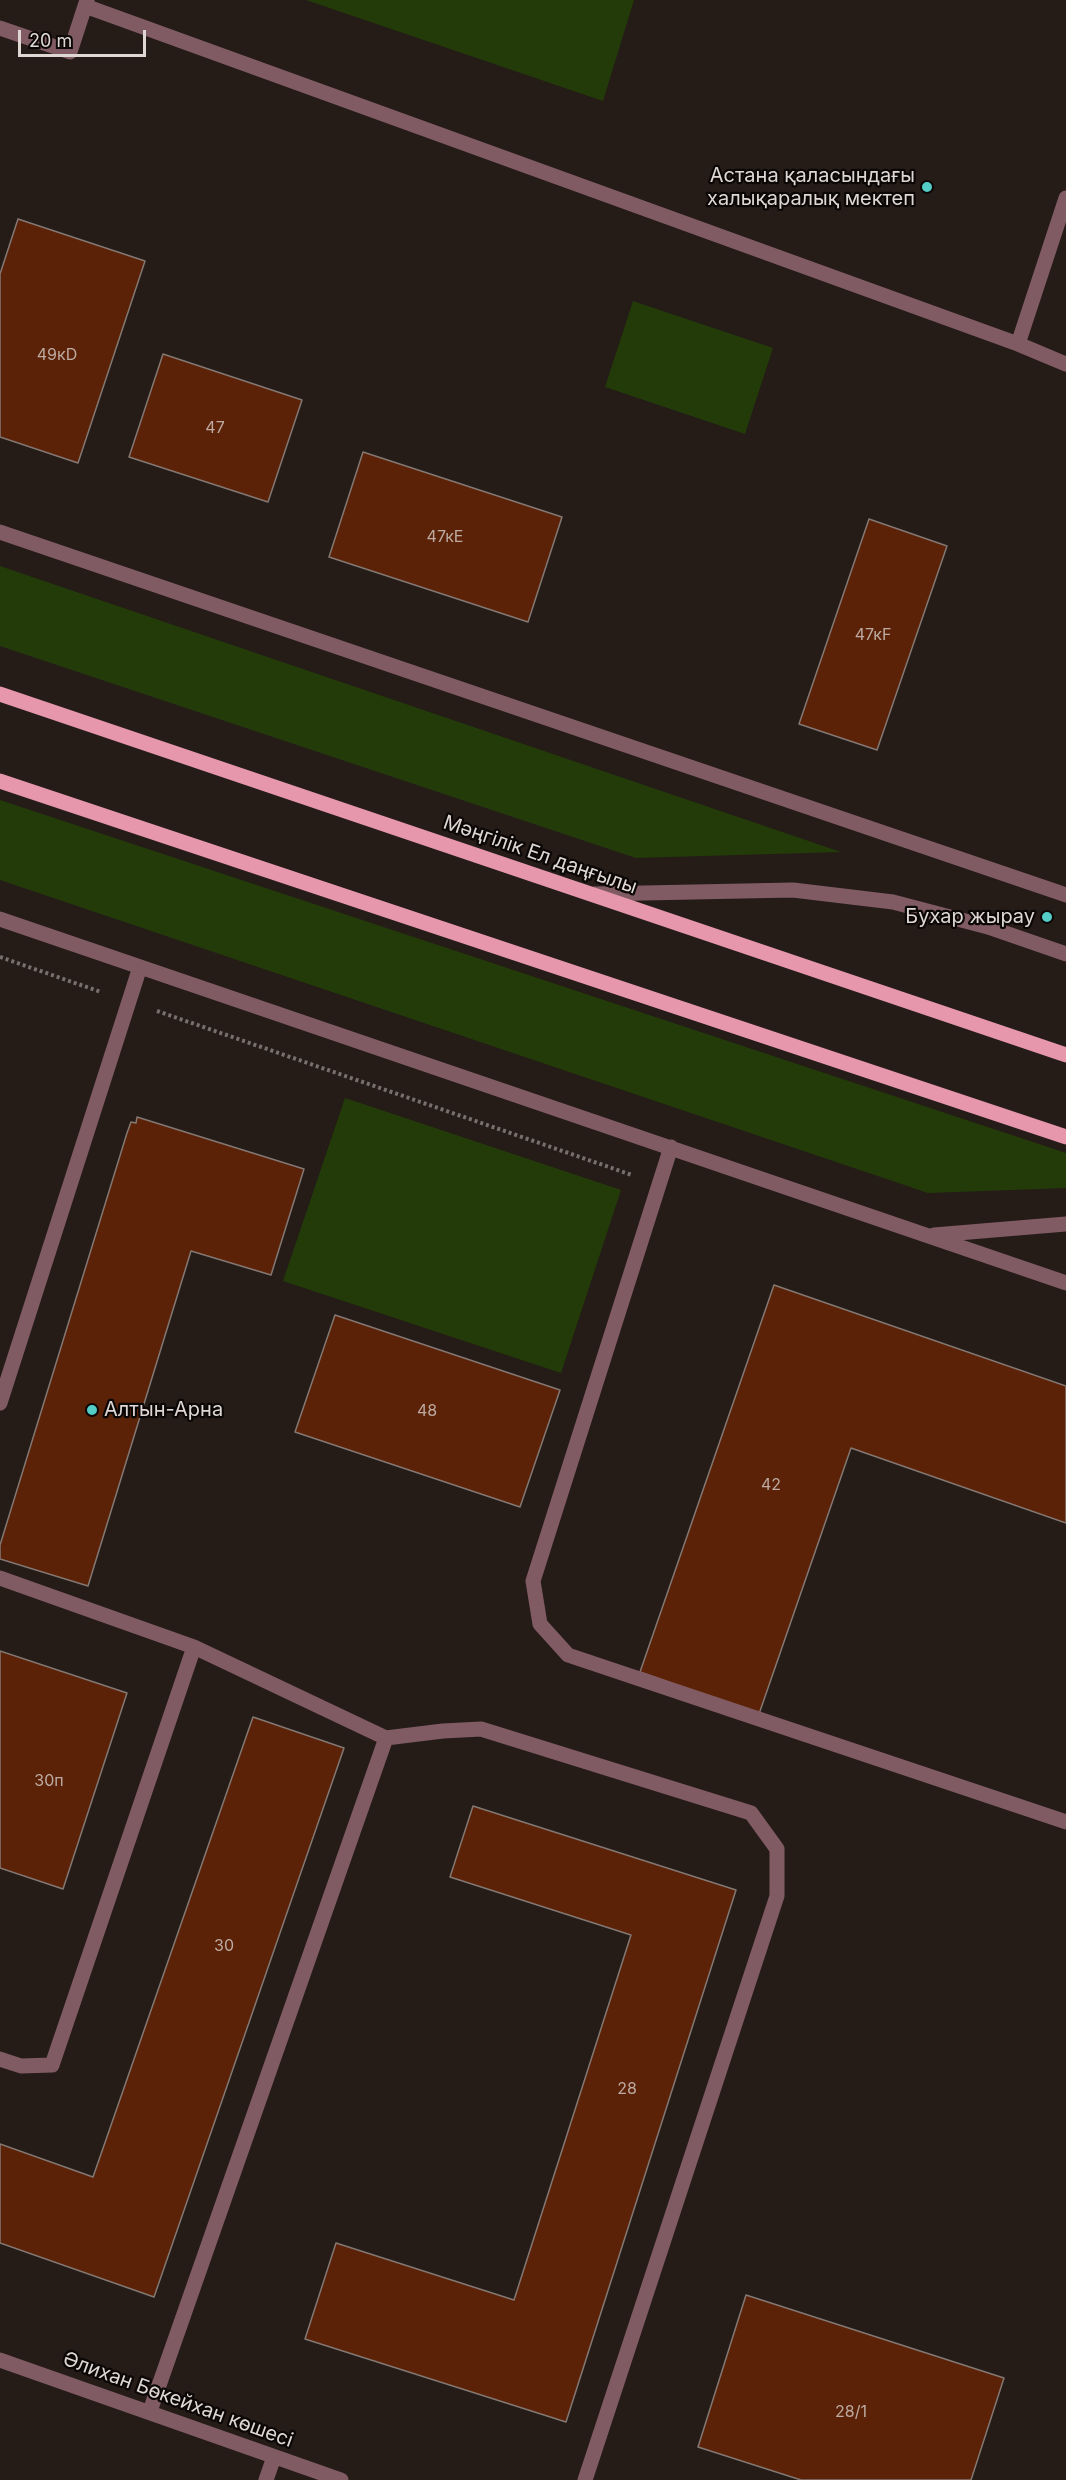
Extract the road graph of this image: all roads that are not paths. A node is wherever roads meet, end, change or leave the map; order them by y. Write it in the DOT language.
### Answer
graph roads {
  1 [pos="86,3"];
  2 [pos="0,28"];
  3 [pos="1066,198"];
  4 [pos="1018,344"];
  5 [pos="1066,364"];
  6 [pos="0,532"];
  7 [pos="0,694"];
  8 [pos="0,781"];
  9 [pos="590,894"];
  10 [pos="1066,895"];
  11 [pos="0,919"];
  12 [pos="1066,954"];
  13 [pos="140,967"];
  14 [pos="1066,1055"];
  15 [pos="1066,1137"];
  16 [pos="671,1148"];
  17 [pos="1066,1224"];
  18 [pos="928,1236"];
  19 [pos="1066,1283"];
  20 [pos="0,1403"];
  21 [pos="0,1578"];
  22 [pos="194,1647"];
  23 [pos="386,1738"];
  24 [pos="1066,1822"];
  25 [pos="0,2059"];
  26 [pos="0,2360"];
  27 [pos="150,2411"];
  28 [pos="274,2457"];
  29 [pos="266,2480"];
  30 [pos="341,2480"];
  31 [pos="585,2480"];
  1 -- 2 [label="street"];
  1 -- 4 [label="street"];
  3 -- 4 [label="street"];
  4 -- 5 [label="street"];
  6 -- 10 [label="street"];
  7 -- 9 [label="main road, Мәңгілік Ел даңғылы"];
  8 -- 15 [label="main road"];
  9 -- 12 [label="street"];
  9 -- 14 [label="main road, Мәңгілік Ел даңғылы"];
  11 -- 13 [label="street"];
  13 -- 16 [label="street"];
  13 -- 20 [label="street"];
  16 -- 18 [label="street"];
  16 -- 24 [label="street"];
  17 -- 18 [label="street"];
  18 -- 19 [label="street"];
  21 -- 22 [label="street"];
  22 -- 23 [label="street"];
  22 -- 25 [label="street"];
  23 -- 27 [label="street"];
  23 -- 31 [label="street"];
  26 -- 27 [label="street, Әлихан Бөкейхан көшесі"];
  27 -- 28 [label="street, Әлихан Бөкейхан көшесі"];
  28 -- 29 [label="street"];
  28 -- 30 [label="street, Әлихан Бөкейхан көшесі"];
}
